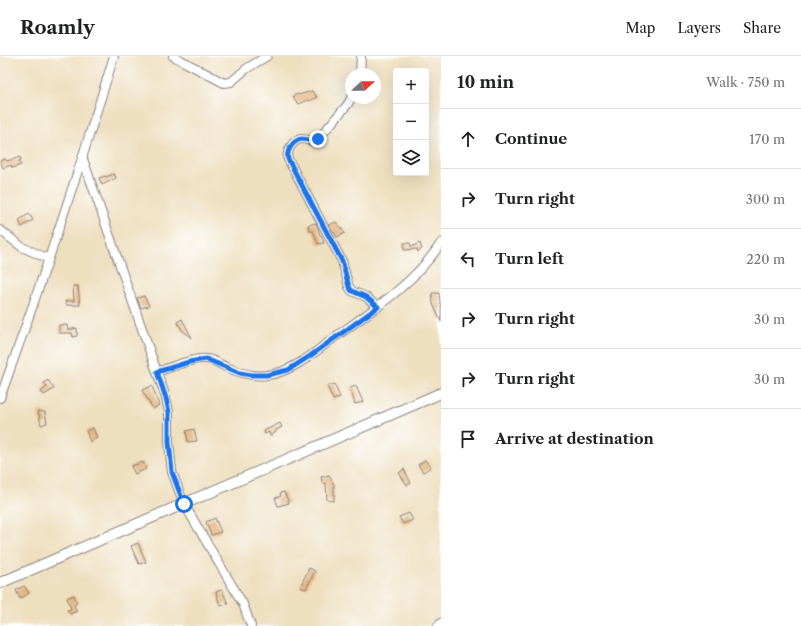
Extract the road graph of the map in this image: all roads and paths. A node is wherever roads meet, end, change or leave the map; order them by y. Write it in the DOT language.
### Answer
graph roads {
  1 [pos="114,56"];
  2 [pos="173,56"];
  3 [pos="267,56"];
  4 [pos="361,56"];
  5 [pos="360,68"];
  6 [pos="348,104"];
  7 [pos="83,159"];
  8 [pos="0,230"];
  9 [pos="441,243"];
  10 [pos="49,259"];
  11 [pos="378,307"];
  12 [pos="157,372"];
  13 [pos="441,393"];
  14 [pos="0,398"];
  15 [pos="184,504"];
  16 [pos="0,583"];
  17 [pos="441,623"];
  18 [pos="251,626"];
  19 [pos="438,626"];
  1 -- 7 [label="street"];
  2 -- 3 [label="street"];
  4 -- 5 [label="street"];
  6 -- 11 [label="street"];
  7 -- 10 [label="street"];
  7 -- 12 [label="street"];
  8 -- 10 [label="street"];
  9 -- 11 [label="street"];
  10 -- 14 [label="street"];
  11 -- 12 [label="street"];
  12 -- 15 [label="street"];
  13 -- 15 [label="main road"];
  15 -- 16 [label="main road"];
  15 -- 18 [label="street"];
  17 -- 19 [label="street"];
}
